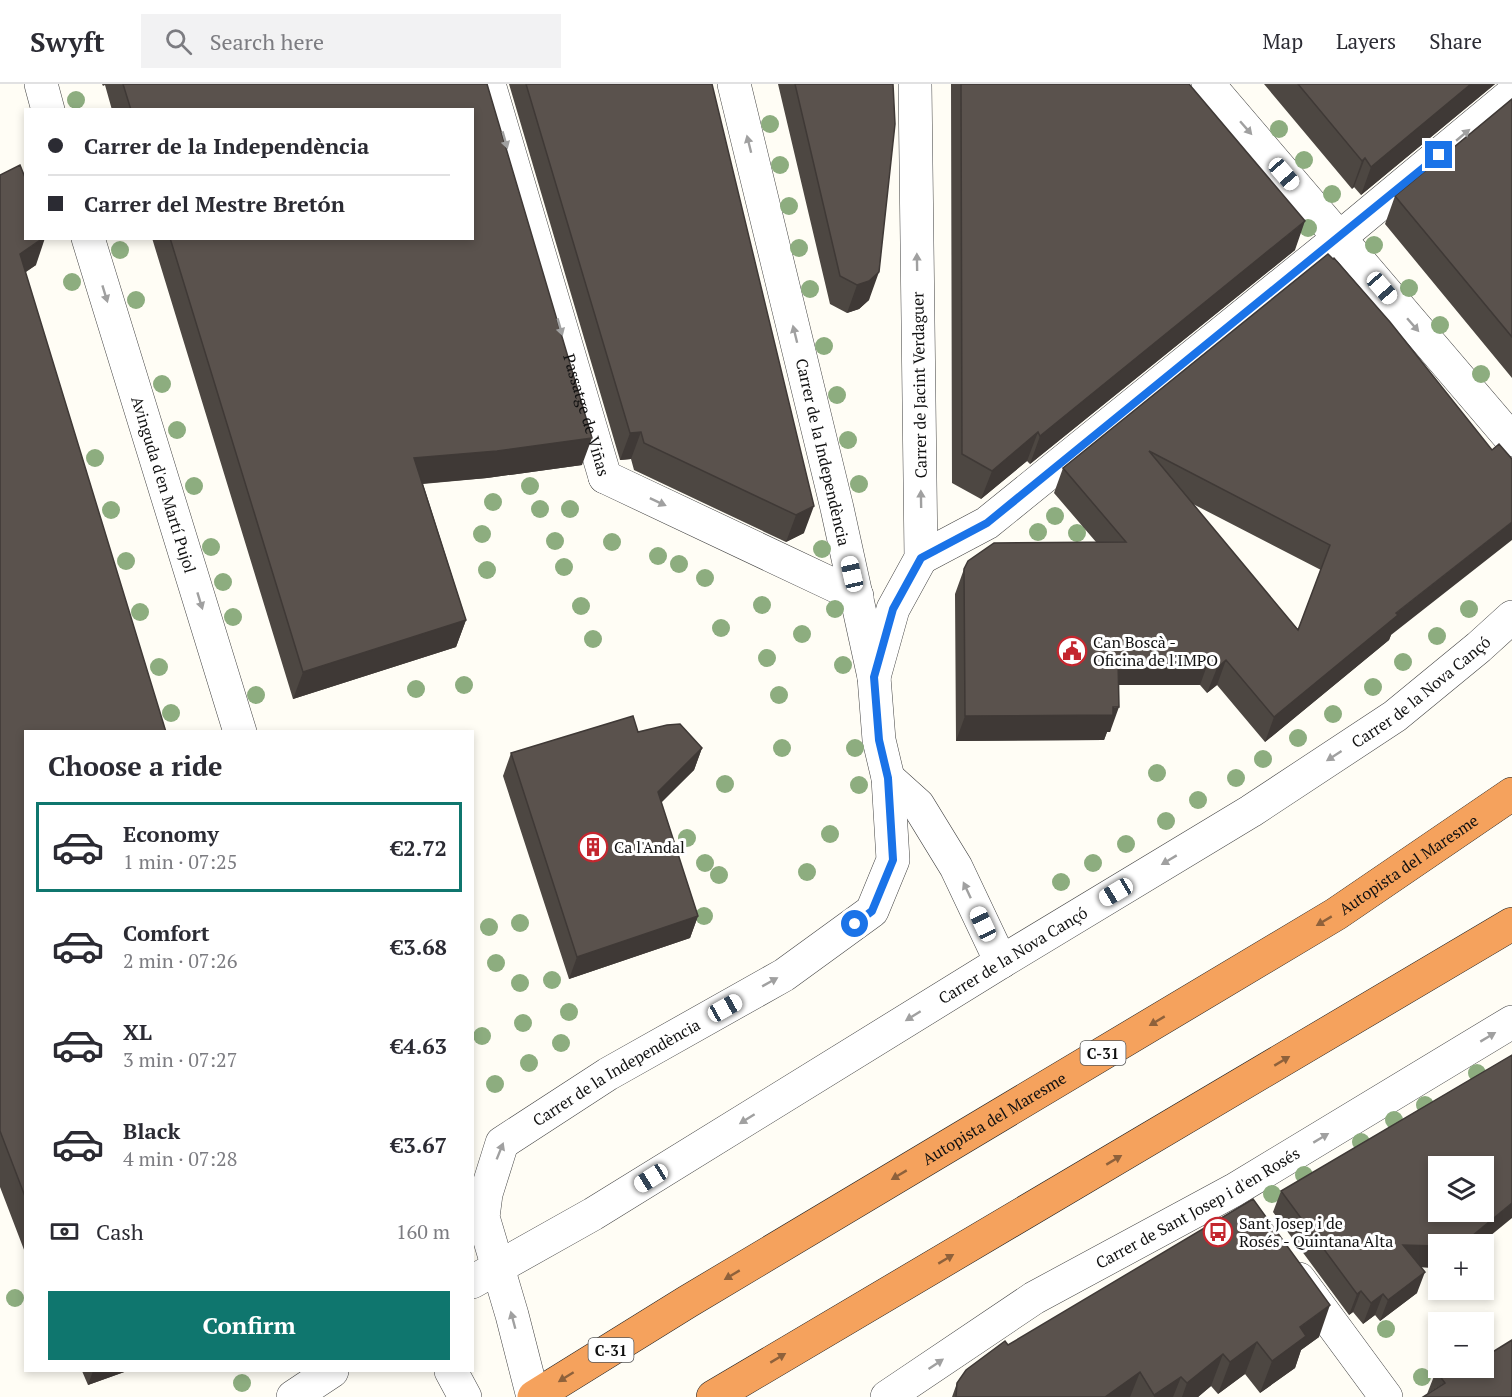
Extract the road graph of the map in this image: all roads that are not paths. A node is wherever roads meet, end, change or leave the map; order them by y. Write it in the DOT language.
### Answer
graph roads {
  1 [pos="40,84"];
  2 [pos="489,84"];
  3 [pos="734,84"];
  4 [pos="915,84"];
  5 [pos="1208,84"];
  6 [pos="1512,94"];
  7 [pos="47,108"];
  8 [pos="1339,238"];
  9 [pos="89,240"];
  10 [pos="1512,440"];
  11 [pos="921,558"];
  12 [pos="857,596"];
  13 [pos="1512,617"];
  14 [pos="874,677"];
  15 [pos="239,730"];
  16 [pos="888,778"];
  17 [pos="1512,794"];
  18 [pos="1508,927"];
  19 [pos="1001,962"];
  20 [pos="1512,1022"];
  21 [pos="1234,1190"];
  22 [pos="479,1196"];
  23 [pos="1255,1218"];
  24 [pos="1282,1256"];
  25 [pos="484,1275"];
  26 [pos="330,1372"];
  27 [pos="452,1372"];
  28 [pos="721,1392"];
  29 [pos="293,1397"];
  30 [pos="465,1397"];
  31 [pos="534,1397"];
  32 [pos="887,1397"];
  33 [pos="1386,1397"];
  1 -- 7 [label="street"];
  2 -- 12 [label="street, Passatge de Viñas, one-way"];
  12 -- 3 [label="street, Carrer de la Independència, one-way"];
  11 -- 4 [label="street, Carrer de Jacint Verdaguer, one-way"];
  5 -- 8 [label="street, one-way"];
  8 -- 6 [label="street, one-way"];
  8 -- 10 [label="street, one-way"];
  8 -- 11 [label="street"];
  9 -- 15 [label="street, Avinguda d'en Martí Pujol, one-way"];
  11 -- 14 [label="street, Carrer de Jacint Verdaguer"];
  12 -- 14 [label="street, Carrer de la Independència"];
  13 -- 19 [label="street, Carrer de la Nova Cançó, one-way"];
  14 -- 16 [label="street, Carrer de la Independència"];
  19 -- 16 [label="street, one-way"];
  22 -- 16 [label="street, Carrer de la Independència, one-way"];
  17 -- 31 [label="highway, Autopista del Maresme / C-31, one-way"];
  28 -- 18 [label="highway, one-way"];
  19 -- 25 [label="street, Carrer de la Nova Cançó, one-way"];
  21 -- 20 [label="street, Carrer de Sant Josep i d'en Rosés, one-way"];
  21 -- 23 [label="street"];
  32 -- 21 [label="street, Carrer de Sant Josep i d'en Rosés, one-way"];
  22 -- 25 [label="street, Carrer de la Independència"];
  24 -- 33 [label="street"];
  31 -- 25 [label="street, Carrer de la Independència, one-way"];
  26 -- 29 [label="street"];
  27 -- 30 [label="street"];
}
